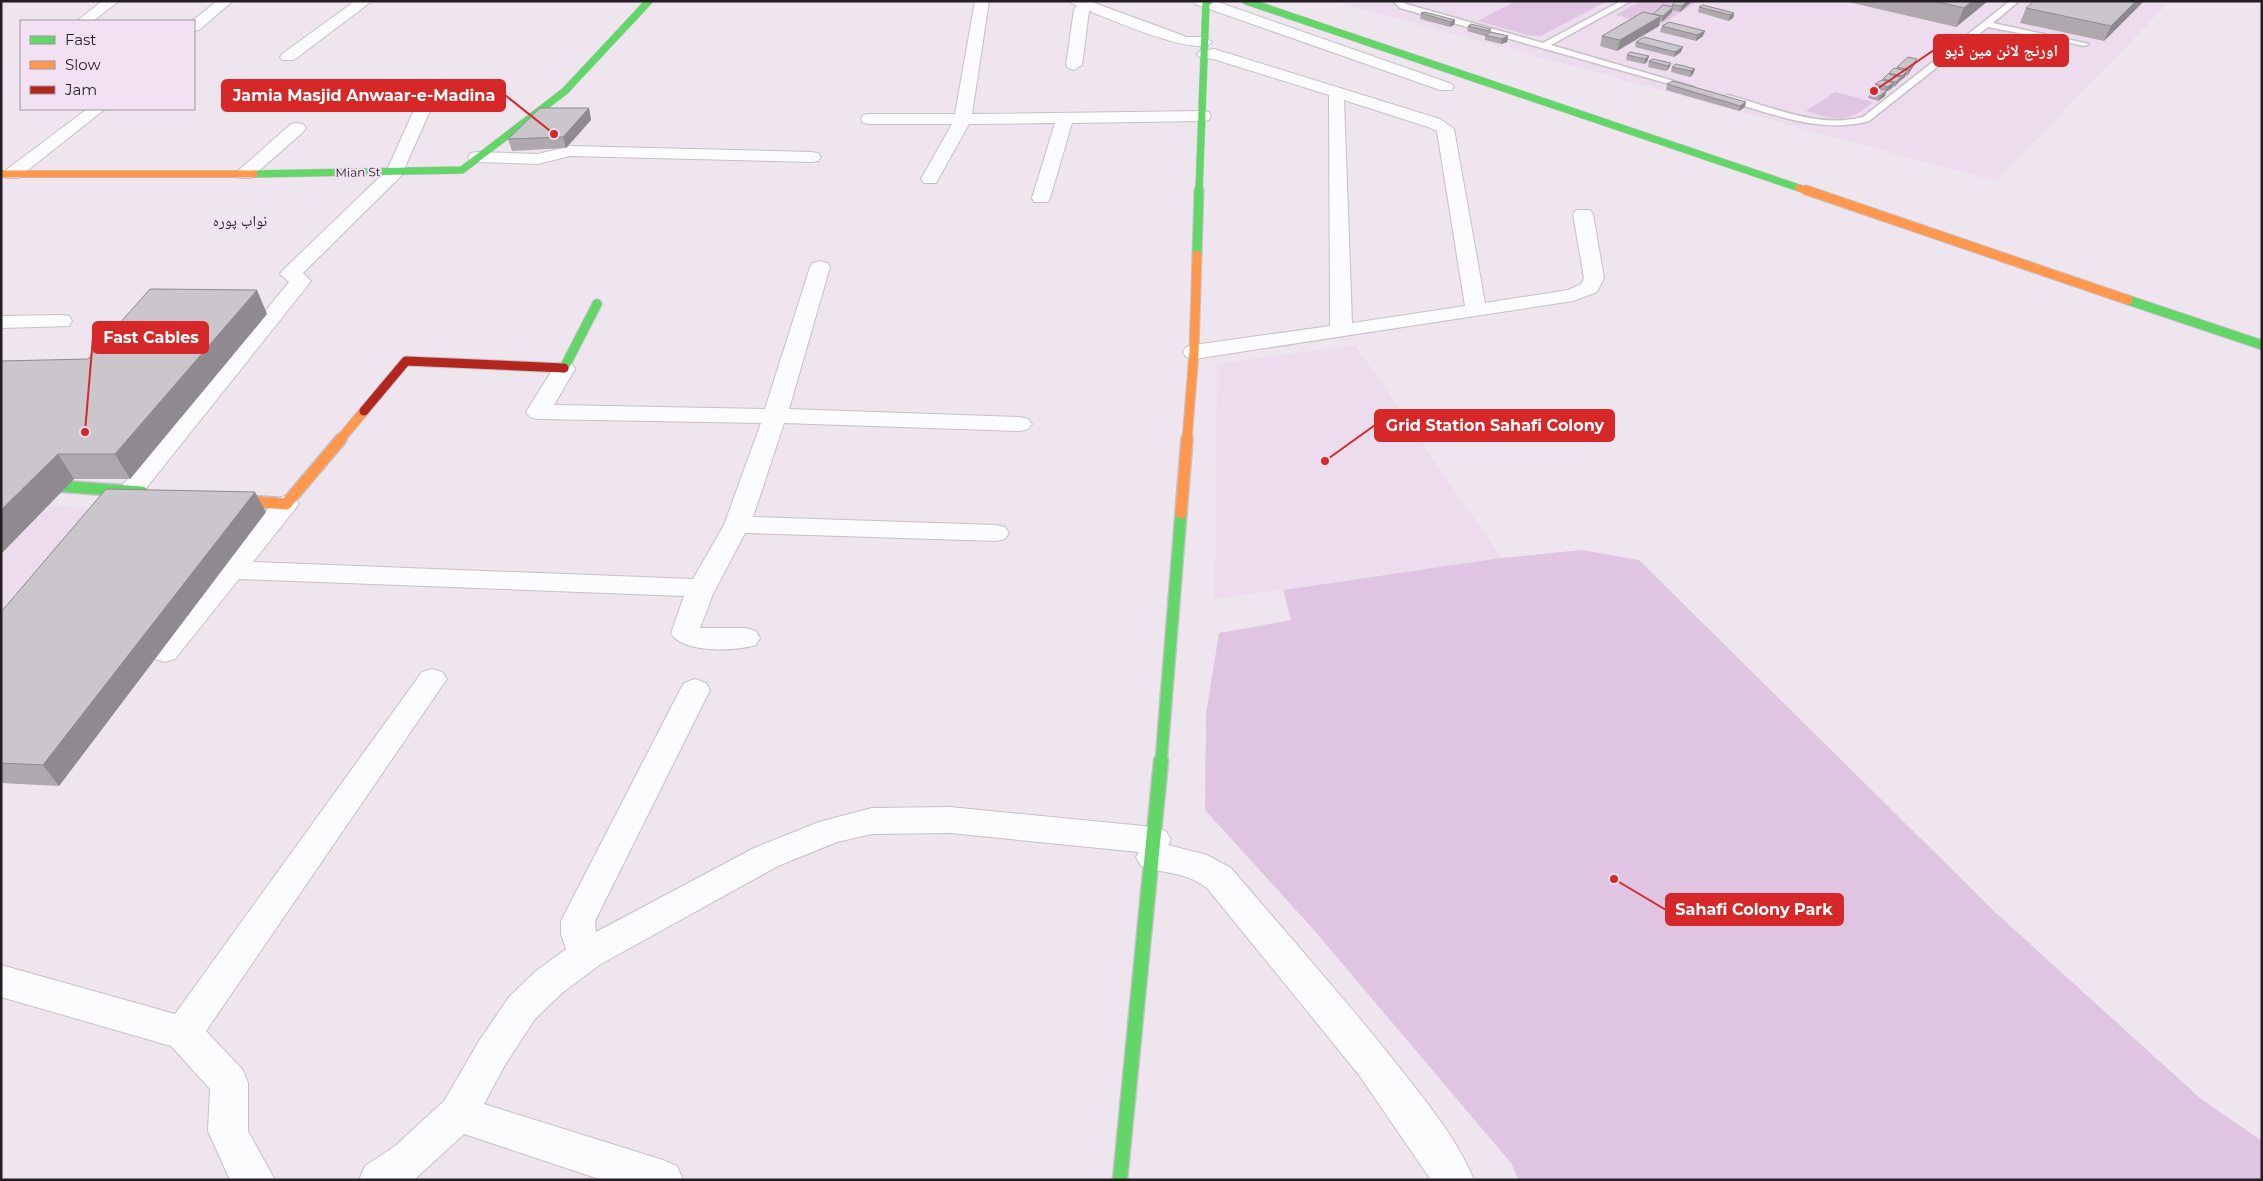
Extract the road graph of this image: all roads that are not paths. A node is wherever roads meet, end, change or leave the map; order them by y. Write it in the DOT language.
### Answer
graph roads {
  1 [pos="112,1"];
  2 [pos="226,1"];
  3 [pos="365,1"];
  4 [pos="649,1"];
  5 [pos="982,1"];
  6 [pos="1246,1"];
  7 [pos="1397,1"];
  8 [pos="1627,1"];
  9 [pos="2015,1"];
  10 [pos="1205,2"];
  11 [pos="1082,4"];
  12 [pos="85,20"];
  13 [pos="1988,24"];
  14 [pos="195,26"];
  15 [pos="2085,44"];
  16 [pos="1543,46"];
  17 [pos="1204,48"];
  18 [pos="288,58"];
  19 [pos="1074,65"];
  20 [pos="446,84"];
  21 [pos="1446,86"];
  22 [pos="1703,91"];
  23 [pos="1344,94"];
  24 [pos="1722,96"];
  25 [pos="96,110"];
  26 [pos="1203,116"];
  27 [pos="963,119"];
  28 [pos="1065,119"];
  29 [pos="869,120"];
  30 [pos="297,128"];
  31 [pos="478,157"];
  32 [pos="812,157"];
  33 [pos="395,172"];
  34 [pos="7,174"];
  35 [pos="245,174"];
  36 [pos="930,179"];
  37 [pos="1041,198"];
  38 [pos="1583,214"];
  39 [pos="820,267"];
  40 [pos="597,304"];
  41 [pos="1476,311"];
  42 [pos="61,321"];
  43 [pos="1,322"];
  44 [pos="1341,329"];
  45 [pos="2262,346"];
  46 [pos="1194,352"];
  47 [pos="564,369"];
  48 [pos="776,416"];
  49 [pos="1020,424"];
  50 [pos="1,482"];
  51 [pos="140,492"];
  52 [pos="208,498"];
  53 [pos="286,504"];
  54 [pos="737,525"];
  55 [pos="996,534"];
  56 [pos="232,570"];
  57 [pos="703,588"];
  58 [pos="746,638"];
  59 [pos="165,652"];
  60 [pos="432,679"];
  61 [pos="695,690"];
  62 [pos="1154,848"];
  63 [pos="588,953"];
  64 [pos="1,982"];
  65 [pos="183,1033"];
  66 [pos="458,1114"];
  67 [pos="255,1180"];
  68 [pos="379,1180"];
  69 [pos="662,1180"];
  70 [pos="1120,1180"];
  71 [pos="1454,1180"];
  1 -- 12 [label="street"];
  2 -- 14 [label="street"];
  3 -- 18 [label="street"];
  4 -- 31 [label="street, Mian St"];
  5 -- 27 [label="street"];
  6 -- 45 [label="street"];
  7 -- 16 [label="lane"];
  8 -- 16 [label="lane"];
  9 -- 13 [label="lane"];
  10 -- 17 [label="street"];
  10 -- 21 [label="street"];
  11 -- 17 [label="street"];
  11 -- 19 [label="street"];
  13 -- 15 [label="lane"];
  13 -- 24 [label="lane"];
  16 -- 22 [label="lane"];
  17 -- 23 [label="street"];
  17 -- 26 [label="street"];
  20 -- 33 [label="street"];
  23 -- 41 [label="street"];
  23 -- 44 [label="street"];
  25 -- 34 [label="street"];
  26 -- 28 [label="street"];
  26 -- 46 [label="street"];
  27 -- 28 [label="street"];
  27 -- 29 [label="street"];
  27 -- 36 [label="street"];
  28 -- 37 [label="street"];
  30 -- 35 [label="street"];
  31 -- 32 [label="street"];
  31 -- 33 [label="street, Mian St"];
  33 -- 35 [label="street, Mian St"];
  33 -- 51 [label="street"];
  34 -- 35 [label="street, Mian St"];
  38 -- 41 [label="street"];
  39 -- 48 [label="street"];
  40 -- 47 [label="street"];
  41 -- 44 [label="street"];
  42 -- 43 [label="street"];
  44 -- 46 [label="street"];
  46 -- 62 [label="street"];
  47 -- 48 [label="street"];
  47 -- 53 [label="street"];
  48 -- 49 [label="street"];
  48 -- 54 [label="street"];
  50 -- 51 [label="street"];
  52 -- 53 [label="street"];
  53 -- 56 [label="street"];
  54 -- 55 [label="street"];
  54 -- 57 [label="street"];
  56 -- 57 [label="street"];
  56 -- 59 [label="street"];
  57 -- 58 [label="street"];
  60 -- 65 [label="street"];
  61 -- 63 [label="street"];
  62 -- 63 [label="street"];
  62 -- 70 [label="street"];
  62 -- 71 [label="street"];
  63 -- 66 [label="street"];
  64 -- 65 [label="street"];
  65 -- 67 [label="street"];
  66 -- 68 [label="street"];
  66 -- 69 [label="street"];
}
